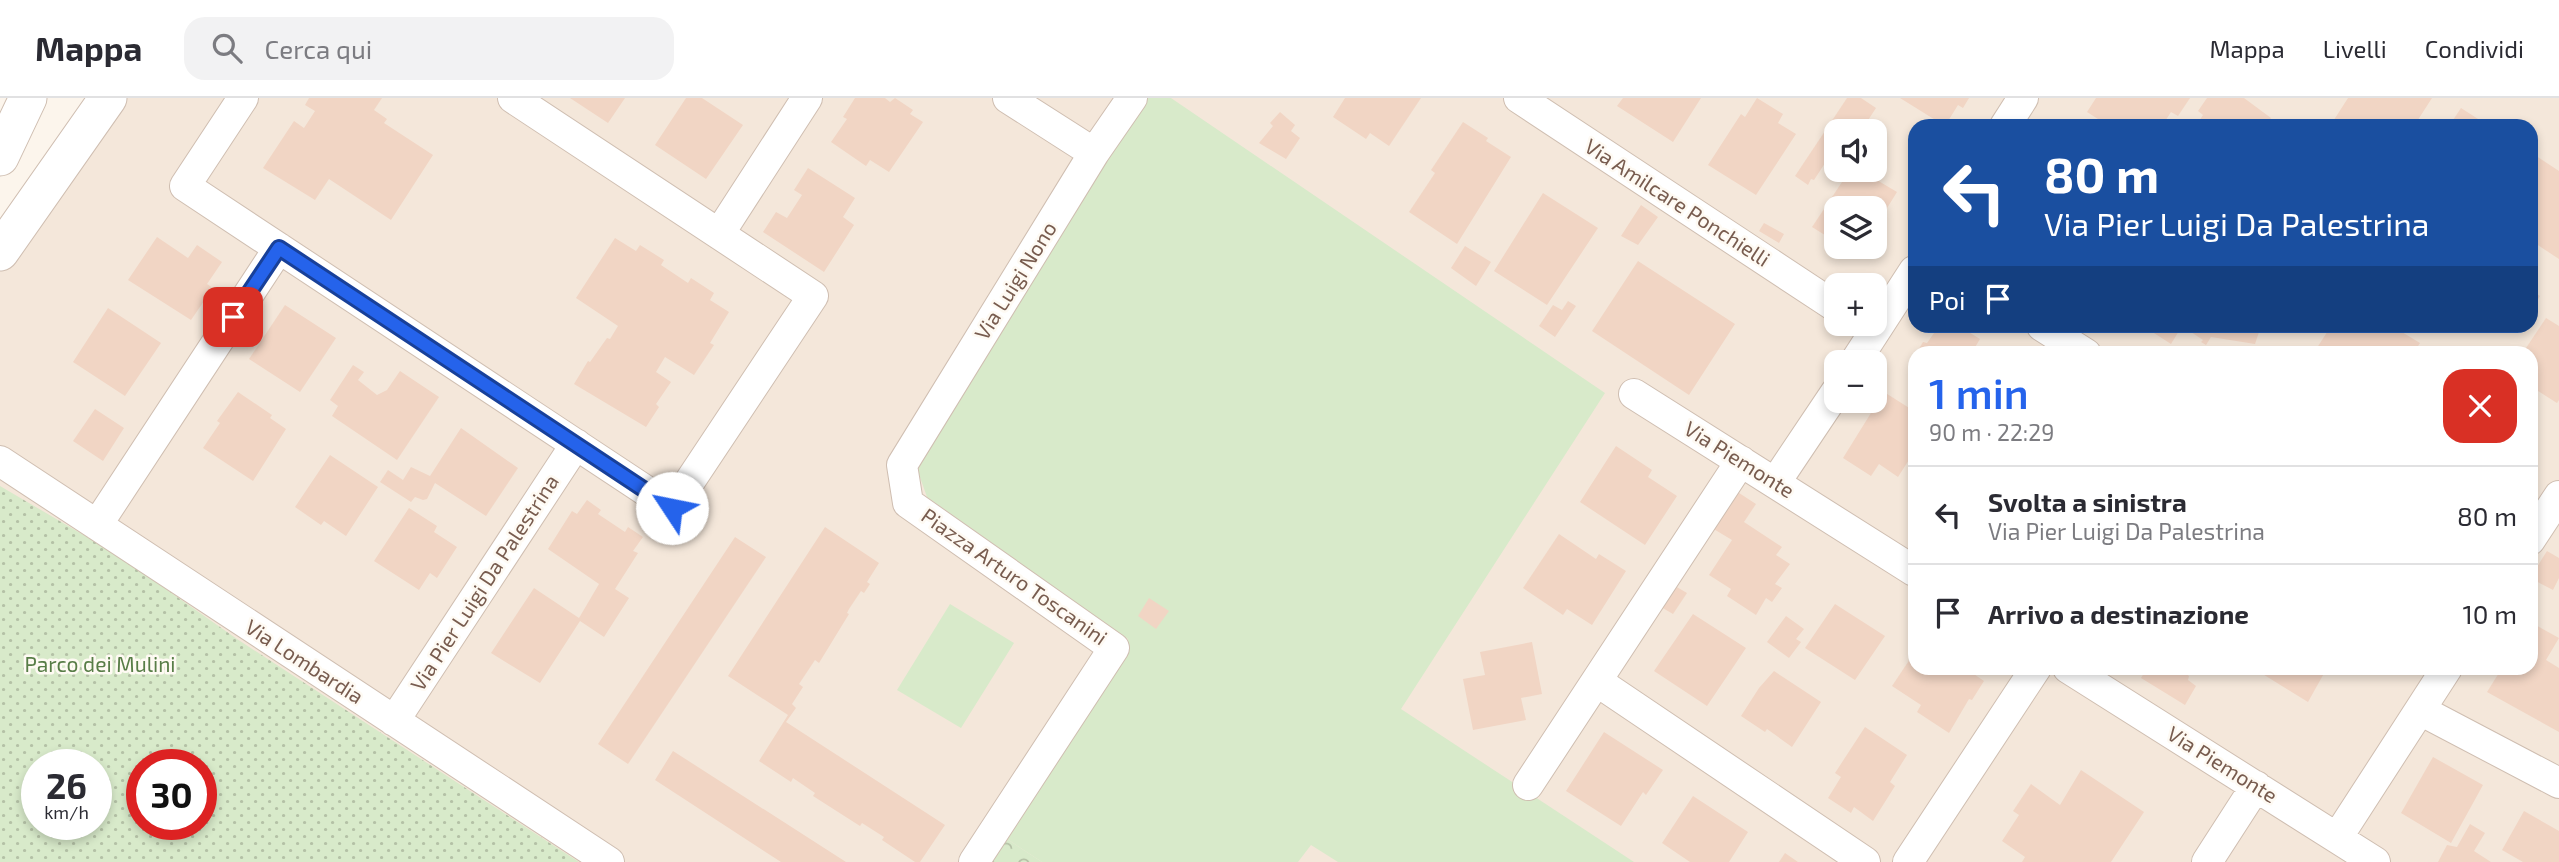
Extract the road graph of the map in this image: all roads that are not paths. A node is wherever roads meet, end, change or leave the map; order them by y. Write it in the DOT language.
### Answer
graph roads {
  1 [pos="28,98"];
  2 [pos="108,98"];
  3 [pos="243,98"];
  4 [pos="513,98"];
  5 [pos="807,98"];
  6 [pos="1008,98"];
  7 [pos="1132,98"];
  8 [pos="1519,98"];
  9 [pos="2023,98"];
  10 [pos="2010,119"];
  11 [pos="1094,153"];
  12 [pos="0,157"];
  13 [pos="719,234"];
  14 [pos="279,248"];
  15 [pos="0,251"];
  16 [pos="1908,278"];
  17 [pos="1824,299"];
  18 [pos="1887,304"];
  19 [pos="2053,333"];
  20 [pos="2073,346"];
  21 [pos="1634,394"];
  22 [pos="1824,409"];
  23 [pos="576,444"];
  24 [pos="0,461"];
  25 [pos="1741,461"];
  26 [pos="902,465"];
  27 [pos="1776,483"];
  28 [pos="2559,496"];
  29 [pos="97,525"];
  30 [pos="2538,528"];
  31 [pos="1908,567"];
  32 [pos="2031,675"];
  33 [pos="2079,675"];
  34 [pos="2442,675"];
  35 [pos="1598,682"];
  36 [pos="2420,710"];
  37 [pos="394,721"];
  38 [pos="2559,783"];
  39 [pos="1528,785"];
  40 [pos="2256,786"];
  41 [pos="2337,838"];
  42 [pos="609,862"];
  43 [pos="974,862"];
  44 [pos="1865,862"];
  45 [pos="1908,862"];
  46 [pos="2207,862"];
  47 [pos="2375,862"];
  1 -- 12 [label="street"];
  2 -- 15 [label="street"];
  3 -- 14 [label="street"];
  4 -- 13 [label="street"];
  5 -- 13 [label="street"];
  6 -- 11 [label="street"];
  7 -- 11 [label="street, Via Luigi Nono"];
  8 -- 17 [label="street, Via Amilcare Ponchielli"];
  9 -- 10 [label="street"];
  11 -- 26 [label="street, Via Luigi Nono"];
  13 -- 23 [label="street"];
  14 -- 23 [label="street"];
  14 -- 29 [label="street"];
  16 -- 18 [label="street"];
  19 -- 20 [label="street"];
  21 -- 25 [label="street, Via Piemonte"];
  22 -- 27 [label="street"];
  23 -- 37 [label="street, Via Pier Luigi Da Palestrina"];
  24 -- 29 [label="street, Via Lombardia"];
  25 -- 27 [label="street, Via Piemonte"];
  25 -- 35 [label="street"];
  26 -- 43 [label="street, Piazza Arturo Toscanini"];
  27 -- 31 [label="street, Via Piemonte"];
  28 -- 30 [label="street"];
  29 -- 37 [label="street, Via Lombardia"];
  32 -- 45 [label="street"];
  33 -- 40 [label="street, Via Piemonte"];
  34 -- 36 [label="street"];
  35 -- 39 [label="street"];
  35 -- 44 [label="street"];
  36 -- 38 [label="street"];
  36 -- 41 [label="street"];
  37 -- 42 [label="street, Via Lombardia"];
  40 -- 41 [label="street, Via Piemonte"];
  40 -- 46 [label="street"];
  41 -- 47 [label="street, Via Piemonte"];
}
